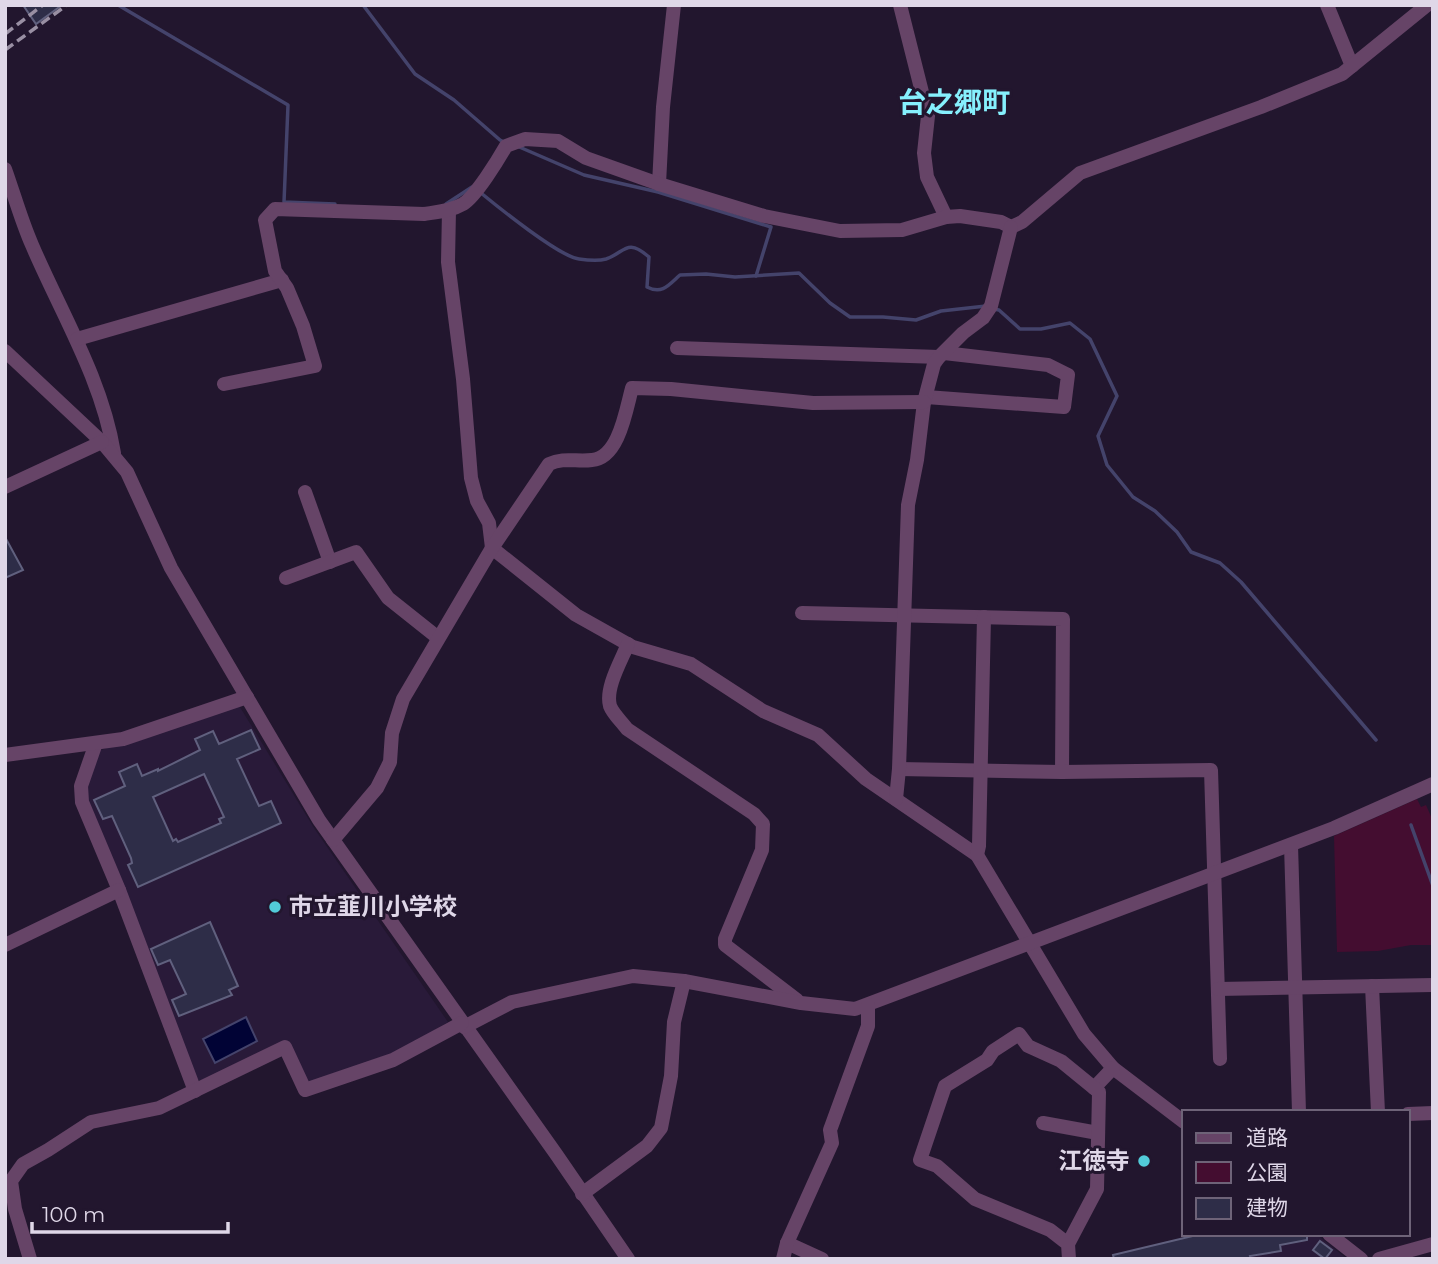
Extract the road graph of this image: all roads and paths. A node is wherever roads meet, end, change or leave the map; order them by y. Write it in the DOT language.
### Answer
graph roads {
  1 [pos="674,5"];
  2 [pos="900,5"];
  3 [pos="1327,5"];
  4 [pos="1427,5"];
  5 [pos="1352,65"];
  6 [pos="5,169"];
  7 [pos="659,184"];
  8 [pos="449,210"];
  9 [pos="946,217"];
  10 [pos="1011,227"];
  11 [pos="282,280"];
  12 [pos="77,340"];
  13 [pos="677,348"];
  14 [pos="5,351"];
  15 [pos="942,355"];
  16 [pos="224,384"];
  17 [pos="925,400"];
  18 [pos="102,442"];
  19 [pos="114,455"];
  20 [pos="5,487"];
  21 [pos="304,492"];
  22 [pos="492,548"];
  23 [pos="330,562"];
  24 [pos="286,579"];
  25 [pos="802,613"];
  26 [pos="904,615"];
  27 [pos="984,617"];
  28 [pos="437,637"];
  29 [pos="628,644"];
  30 [pos="247,697"];
  31 [pos="96,743"];
  32 [pos="5,755"];
  33 [pos="900,769"];
  34 [pos="981,771"];
  35 [pos="1062,772"];
  36 [pos="1433,784"];
  37 [pos="896,799"];
  38 [pos="333,840"];
  39 [pos="1291,845"];
  40 [pos="977,855"];
  41 [pos="1215,873"];
  42 [pos="119,890"];
  43 [pos="1031,943"];
  44 [pos="5,945"];
  45 [pos="684,981"];
  46 [pos="1433,985"];
  47 [pos="1372,986"];
  48 [pos="1296,988"];
  49 [pos="1218,989"];
  50 [pos="801,1003"];
  51 [pos="868,1005"];
  52 [pos="463,1025"];
  53 [pos="1220,1059"];
  54 [pos="1113,1068"];
  55 [pos="1094,1088"];
  56 [pos="195,1091"];
  57 [pos="1298,1110"];
  58 [pos="1378,1110"];
  59 [pos="1433,1113"];
  60 [pos="1410,1114"];
  61 [pos="1182,1120"];
  62 [pos="1043,1123"];
  63 [pos="1098,1133"];
  64 [pos="582,1194"];
  65 [pos="1332,1236"];
  66 [pos="787,1243"];
  67 [pos="1433,1244"];
  68 [pos="1068,1251"];
  69 [pos="30,1259"];
  70 [pos="628,1259"];
  71 [pos="783,1259"];
  72 [pos="822,1259"];
  73 [pos="1361,1259"];
  74 [pos="1380,1259"];
  1 -- 7 [label="street"];
  2 -- 9 [label="street"];
  3 -- 5 [label="street"];
  4 -- 5 [label="street"];
  5 -- 10 [label="street"];
  6 -- 12 [label="street"];
  7 -- 8 [label="street"];
  7 -- 9 [label="street"];
  8 -- 11 [label="street"];
  8 -- 22 [label="street"];
  9 -- 10 [label="street"];
  10 -- 15 [label="street"];
  11 -- 12 [label="street"];
  11 -- 16 [label="street"];
  12 -- 19 [label="street"];
  13 -- 15 [label="street"];
  14 -- 18 [label="street"];
  15 -- 17 [label="street"];
  15 -- 17 [label="street"];
  17 -- 22 [label="street"];
  17 -- 26 [label="street"];
  18 -- 19 [label="street"];
  18 -- 20 [label="street"];
  19 -- 30 [label="street"];
  21 -- 23 [label="street"];
  22 -- 28 [label="street"];
  22 -- 29 [label="street"];
  23 -- 24 [label="street"];
  23 -- 28 [label="street"];
  25 -- 26 [label="street"];
  26 -- 27 [label="street"];
  26 -- 33 [label="street"];
  27 -- 34 [label="street"];
  27 -- 35 [label="street"];
  28 -- 38 [label="street"];
  29 -- 37 [label="street"];
  29 -- 50 [label="street"];
  30 -- 31 [label="street"];
  30 -- 38 [label="street"];
  31 -- 32 [label="street"];
  31 -- 42 [label="street"];
  33 -- 34 [label="street"];
  33 -- 37 [label="street"];
  34 -- 35 [label="street"];
  34 -- 40 [label="street"];
  35 -- 41 [label="street"];
  36 -- 39 [label="street"];
  37 -- 40 [label="street"];
  38 -- 52 [label="street"];
  39 -- 41 [label="street"];
  39 -- 48 [label="street"];
  40 -- 43 [label="street"];
  41 -- 43 [label="street"];
  41 -- 49 [label="street"];
  42 -- 44 [label="street"];
  42 -- 56 [label="street"];
  43 -- 51 [label="street"];
  43 -- 54 [label="street"];
  45 -- 50 [label="street"];
  45 -- 52 [label="street"];
  45 -- 64 [label="street"];
  46 -- 47 [label="street"];
  47 -- 48 [label="street"];
  47 -- 58 [label="street"];
  48 -- 49 [label="street"];
  48 -- 57 [label="street"];
  49 -- 53 [label="street"];
  50 -- 51 [label="street"];
  51 -- 66 [label="street"];
  52 -- 56 [label="street"];
  52 -- 64 [label="street"];
  54 -- 55 [label="street"];
  54 -- 61 [label="street"];
  55 -- 63 [label="street"];
  55 -- 68 [label="street"];
  56 -- 69 [label="street"];
  59 -- 60 [label="street"];
  62 -- 63 [label="street"];
  63 -- 68 [label="street"];
  64 -- 70 [label="street"];
  65 -- 73 [label="street"];
  66 -- 71 [label="street"];
  66 -- 72 [label="street"];
  67 -- 74 [label="street"];
}
